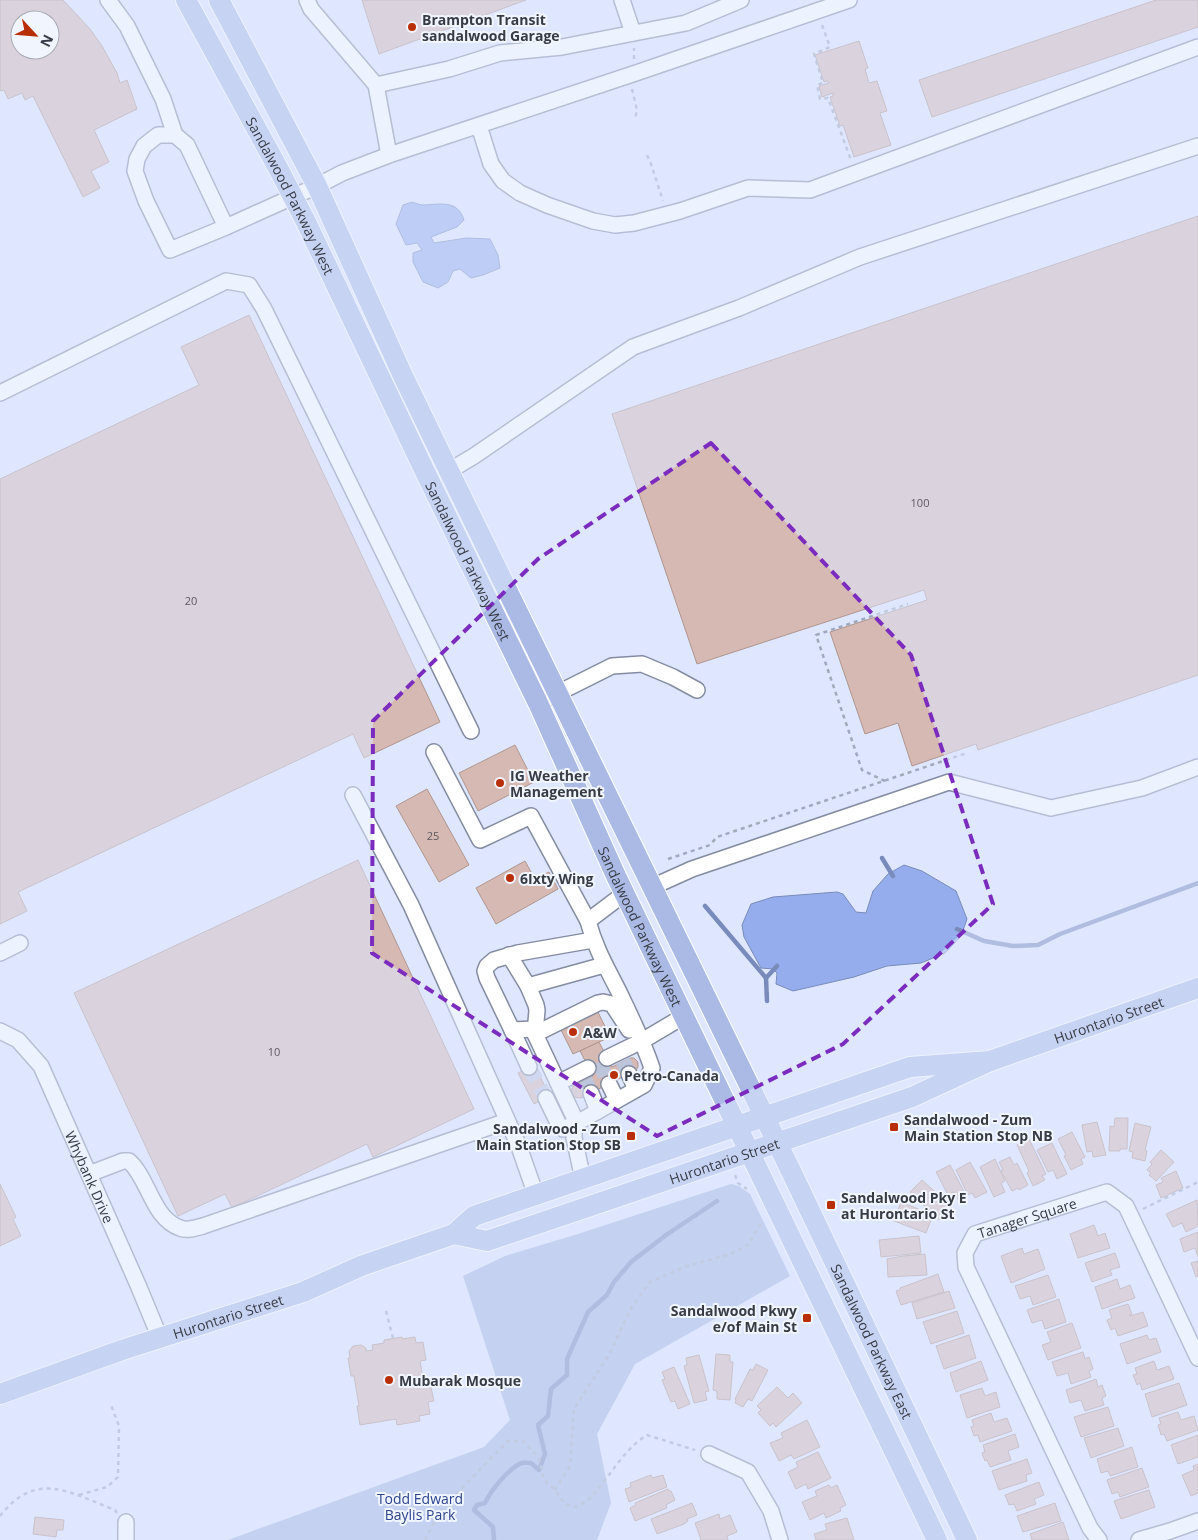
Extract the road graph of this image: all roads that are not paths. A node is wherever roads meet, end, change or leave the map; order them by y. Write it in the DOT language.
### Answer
graph roads {
  1 [pos="108,0"];
  2 [pos="186,0"];
  3 [pos="219,0"];
  4 [pos="307,0"];
  5 [pos="622,0"];
  6 [pos="741,0"];
  7 [pos="849,0"];
  8 [pos="633,32"];
  9 [pos="1198,47"];
  10 [pos="376,85"];
  11 [pos="479,126"];
  12 [pos="175,135"];
  13 [pos="1198,146"];
  14 [pos="390,154"];
  15 [pos="317,186"];
  16 [pos="292,196"];
  17 [pos="226,227"];
  18 [pos="0,393"];
  19 [pos="449,471"];
  20 [pos="429,480"];
  21 [pos="697,690"];
  22 [pos="558,694"];
  23 [pos="538,703"];
  24 [pos="471,731"];
  25 [pos="434,752"];
  26 [pos="1198,767"];
  27 [pos="353,795"];
  28 [pos="652,886"];
  29 [pos="625,893"];
  30 [pos="588,921"];
  31 [pos="593,940"];
  32 [pos="20,943"];
  33 [pos="0,953"];
  34 [pos="509,955"];
  35 [pos="604,965"];
  36 [pos="528,986"];
  37 [pos="1198,988"];
  38 [pos="684,1016"];
  39 [pos="512,1030"];
  40 [pos="0,1031"];
  41 [pos="535,1032"];
  42 [pos="641,1038"];
  43 [pos="990,1061"];
  44 [pos="530,1067"];
  45 [pos="558,1083"];
  46 [pos="609,1084"];
  47 [pos="636,1089"];
  48 [pos="546,1098"];
  49 [pos="617,1100"];
  50 [pos="598,1111"];
  51 [pos="765,1117"];
  52 [pos="507,1121"];
  53 [pos="575,1124"];
  54 [pos="737,1126"];
  55 [pos="777,1142"];
  56 [pos="750,1152"];
  57 [pos="89,1174"];
  58 [pos="583,1179"];
  59 [pos="536,1195"];
  60 [pos="454,1234"];
  61 [pos="160,1338"];
  62 [pos="1198,1358"];
  63 [pos="0,1394"];
  64 [pos="709,1454"];
  65 [pos="1198,1521"];
  66 [pos="126,1522"];
  67 [pos="126,1540"];
  68 [pos="780,1540"];
  69 [pos="937,1540"];
  70 [pos="968,1540"];
  71 [pos="1099,1540"];
  72 [pos="1139,1540"];
  1 -- 12 [label="street"];
  2 -- 16 [label="main road, Sandalwood Parkway West"];
  3 -- 15 [label="main road, Sandalwood Parkway West"];
  4 -- 10 [label="street"];
  5 -- 8 [label="street"];
  6 -- 8 [label="street"];
  7 -- 11 [label="street"];
  8 -- 10 [label="street"];
  9 -- 11 [label="street"];
  10 -- 14 [label="street"];
  11 -- 14 [label="street"];
  12 -- 17 [label="street"];
  12 -- 17 [label="street"];
  13 -- 19 [label="street"];
  14 -- 15 [label="street"];
  15 -- 16 [label="street"];
  15 -- 19 [label="main road, Sandalwood Parkway West"];
  16 -- 17 [label="street"];
  16 -- 20 [label="main road, Sandalwood Parkway West"];
  18 -- 24 [label="street"];
  19 -- 20 [label="street"];
  19 -- 22 [label="main road, Sandalwood Parkway West"];
  20 -- 23 [label="main road, Sandalwood Parkway West"];
  21 -- 22 [label="street"];
  22 -- 23 [label="street"];
  22 -- 28 [label="main road, Sandalwood Parkway West"];
  23 -- 29 [label="main road, Sandalwood Parkway West"];
  25 -- 30 [label="street"];
  26 -- 28 [label="street"];
  27 -- 52 [label="street"];
  28 -- 51 [label="main road, Sandalwood Parkway West"];
  29 -- 30 [label="street"];
  29 -- 38 [label="main road, Sandalwood Parkway West"];
  30 -- 31 [label="street"];
  31 -- 34 [label="street"];
  31 -- 35 [label="street"];
  32 -- 33 [label="street"];
  34 -- 36 [label="street"];
  34 -- 39 [label="street"];
  35 -- 36 [label="street"];
  35 -- 42 [label="street"];
  36 -- 41 [label="street"];
  37 -- 43 [label="main road, Hurontario Street"];
  38 -- 42 [label="street"];
  38 -- 54 [label="main road, Sandalwood Parkway West"];
  39 -- 41 [label="street"];
  39 -- 44 [label="street"];
  40 -- 57 [label="street, Whybank Drive"];
  41 -- 42 [label="street"];
  41 -- 45 [label="street"];
  42 -- 47 [label="street"];
  42 -- 47 [label="street"];
  43 -- 51 [label="main road, Hurontario Street"];
  43 -- 55 [label="main road, Hurontario Street"];
  45 -- 50 [label="street"];
  45 -- 53 [label="street"];
  46 -- 49 [label="street"];
  47 -- 49 [label="street"];
  48 -- 53 [label="street"];
  49 -- 50 [label="street"];
  50 -- 53 [label="street"];
  51 -- 54 [label="main road, Hurontario Street"];
  51 -- 55 [label="main road, Sandalwood Parkway West"];
  52 -- 57 [label="street"];
  52 -- 59 [label="street"];
  53 -- 58 [label="street"];
  54 -- 56 [label="main road, Sandalwood Parkway West"];
  54 -- 58 [label="main road, Hurontario Street"];
  55 -- 56 [label="main road, Hurontario Street"];
  55 -- 70 [label="main road, Sandalwood Parkway East"];
  56 -- 60 [label="main road, Hurontario Street"];
  56 -- 69 [label="main road, Sandalwood Parkway East"];
  57 -- 61 [label="street, Whybank Drive"];
  58 -- 59 [label="main road, Hurontario Street"];
  59 -- 60 [label="main road, Hurontario Street"];
  60 -- 61 [label="main road, Hurontario Street"];
  61 -- 63 [label="main road, Hurontario Street"];
  62 -- 71 [label="street, Tanager Square"];
  64 -- 68 [label="street"];
  65 -- 72 [label="street"];
  66 -- 67 [label="street"];
}
